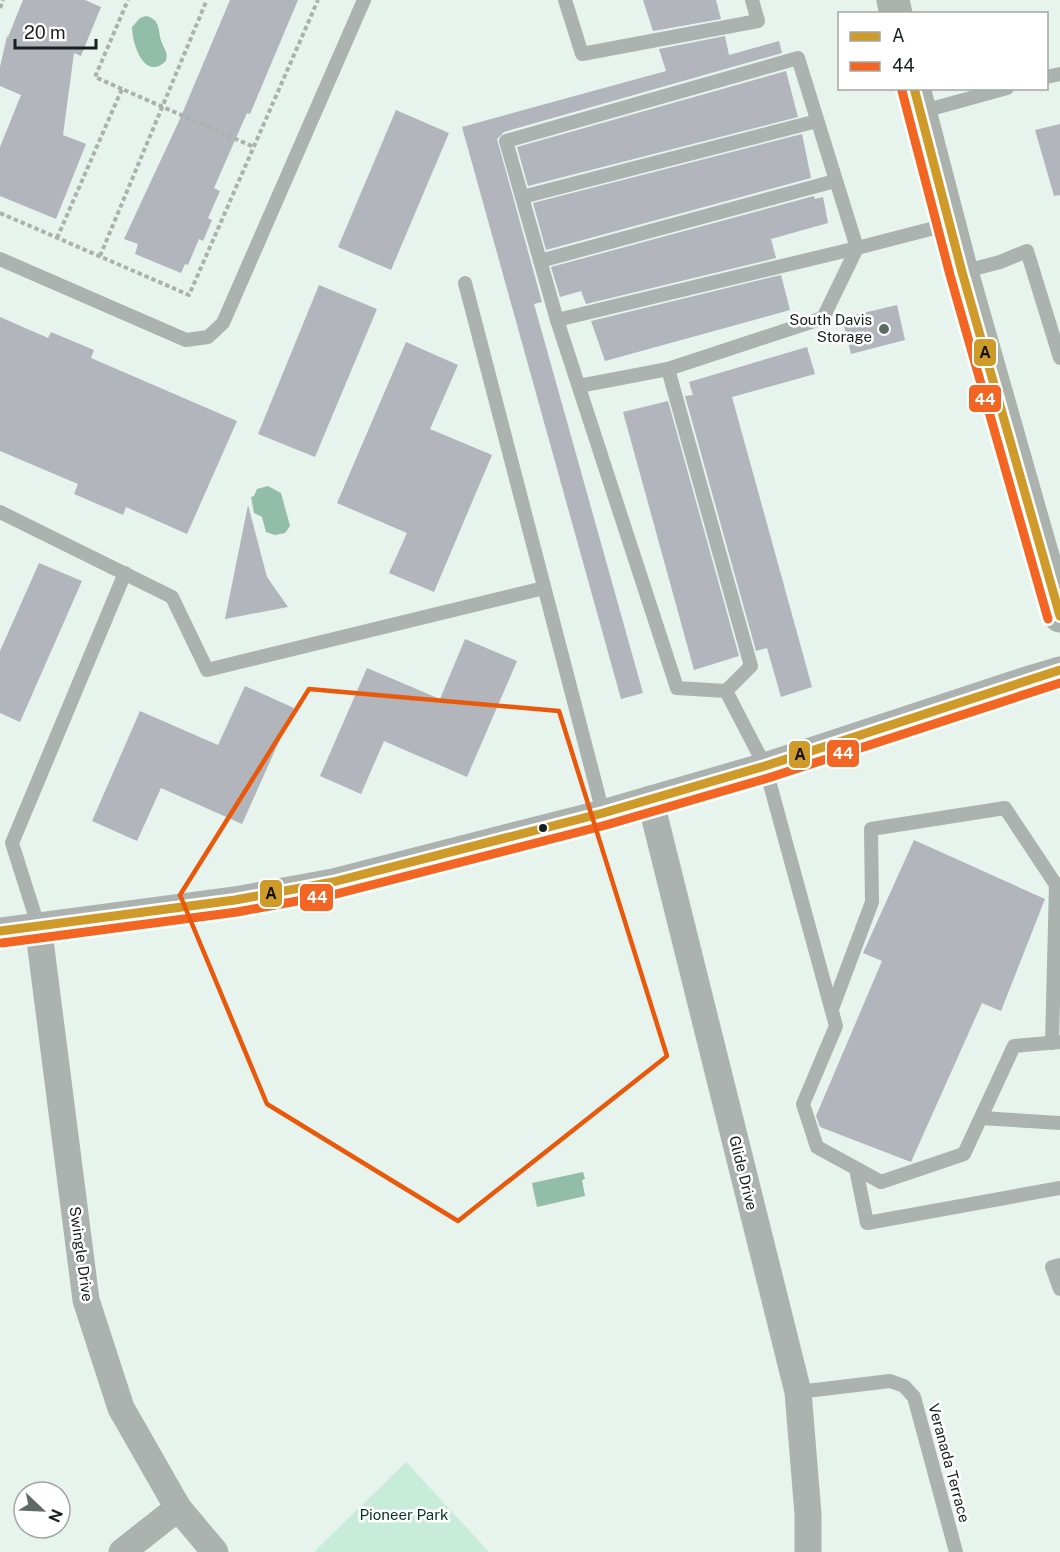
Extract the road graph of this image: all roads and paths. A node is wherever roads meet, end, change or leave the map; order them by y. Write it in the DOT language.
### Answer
graph roads {
  1 [pos="3,0"];
  2 [pos="128,0"];
  3 [pos="318,0"];
  4 [pos="364,0"];
  5 [pos="565,0"];
  6 [pos="753,0"];
  7 [pos="206,2"];
  8 [pos="0,8"];
  9 [pos="122,89"];
  10 [pos="992,90"];
  11 [pos="917,100"];
  12 [pos="162,106"];
  13 [pos="817,121"];
  14 [pos="254,147"];
  15 [pos="835,181"];
  16 [pos="522,197"];
  17 [pos="0,213"];
  18 [pos="950,224"];
  19 [pos="57,238"];
  20 [pos="857,248"];
  21 [pos="100,256"];
  22 [pos="0,260"];
  23 [pos="540,261"];
  24 [pos="962,272"];
  25 [pos="465,283"];
  26 [pos="557,320"];
  27 [pos="1060,358"];
  28 [pos="668,369"];
  29 [pos="579,386"];
  30 [pos="0,512"];
  31 [pos="125,573"];
  32 [pos="544,588"];
  33 [pos="1060,616"];
  34 [pos="1060,670"];
  35 [pos="726,691"];
  36 [pos="765,766"];
  37 [pos="650,799"];
  38 [pos="603,813"];
  39 [pos="38,925"];
  40 [pos="0,931"];
  41 [pos="832,1009"];
  42 [pos="1056,1042"];
  43 [pos="981,1118"];
  44 [pos="1060,1123"];
  45 [pos="856,1169"];
  46 [pos="1060,1188"];
  47 [pos="1060,1265"];
  48 [pos="1060,1289"];
  49 [pos="798,1392"];
  50 [pos="178,1508"];
  51 [pos="122,1552"];
  52 [pos="215,1552"];
  53 [pos="808,1552"];
  54 [pos="956,1552"];
  1 -- 8 [label="path"];
  2 -- 9 [label="path"];
  3 -- 14 [label="path"];
  4 -- 22 [label="lane"];
  5 -- 6 [label="lane"];
  7 -- 12 [label="path"];
  9 -- 12 [label="path"];
  9 -- 19 [label="path"];
  10 -- 11 [label="lane"];
  11 -- 18 [label="street"];
  12 -- 14 [label="path"];
  12 -- 21 [label="path"];
  13 -- 15 [label="lane"];
  13 -- 16 [label="lane"];
  13 -- 16 [label="lane"];
  14 -- 21 [label="path"];
  15 -- 20 [label="lane"];
  15 -- 23 [label="lane"];
  16 -- 23 [label="lane"];
  17 -- 19 [label="path"];
  18 -- 20 [label="lane"];
  18 -- 24 [label="street"];
  19 -- 21 [label="path"];
  20 -- 26 [label="lane"];
  20 -- 28 [label="lane"];
  23 -- 26 [label="lane"];
  24 -- 27 [label="lane"];
  24 -- 33 [label="street"];
  25 -- 32 [label="lane"];
  26 -- 29 [label="lane"];
  28 -- 29 [label="lane"];
  28 -- 35 [label="lane"];
  29 -- 35 [label="lane"];
  30 -- 31 [label="lane"];
  31 -- 32 [label="lane"];
  31 -- 39 [label="lane"];
  32 -- 38 [label="lane"];
  34 -- 36 [label="street"];
  35 -- 36 [label="lane"];
  36 -- 37 [label="street"];
  36 -- 41 [label="lane"];
  37 -- 38 [label="street"];
  37 -- 49 [label="street, Glide Drive"];
  38 -- 39 [label="street"];
  39 -- 40 [label="street"];
  39 -- 50 [label="street, Swingle Drive"];
  41 -- 42 [label="lane"];
  41 -- 45 [label="lane"];
  42 -- 43 [label="lane"];
  43 -- 44 [label="lane"];
  43 -- 45 [label="lane"];
  45 -- 46 [label="lane"];
  47 -- 48 [label="lane"];
  49 -- 53 [label="street, Glide Drive"];
  49 -- 54 [label="lane, Veranada Terrace"];
  50 -- 51 [label="street"];
  50 -- 52 [label="street, Swingle Drive"];
}
